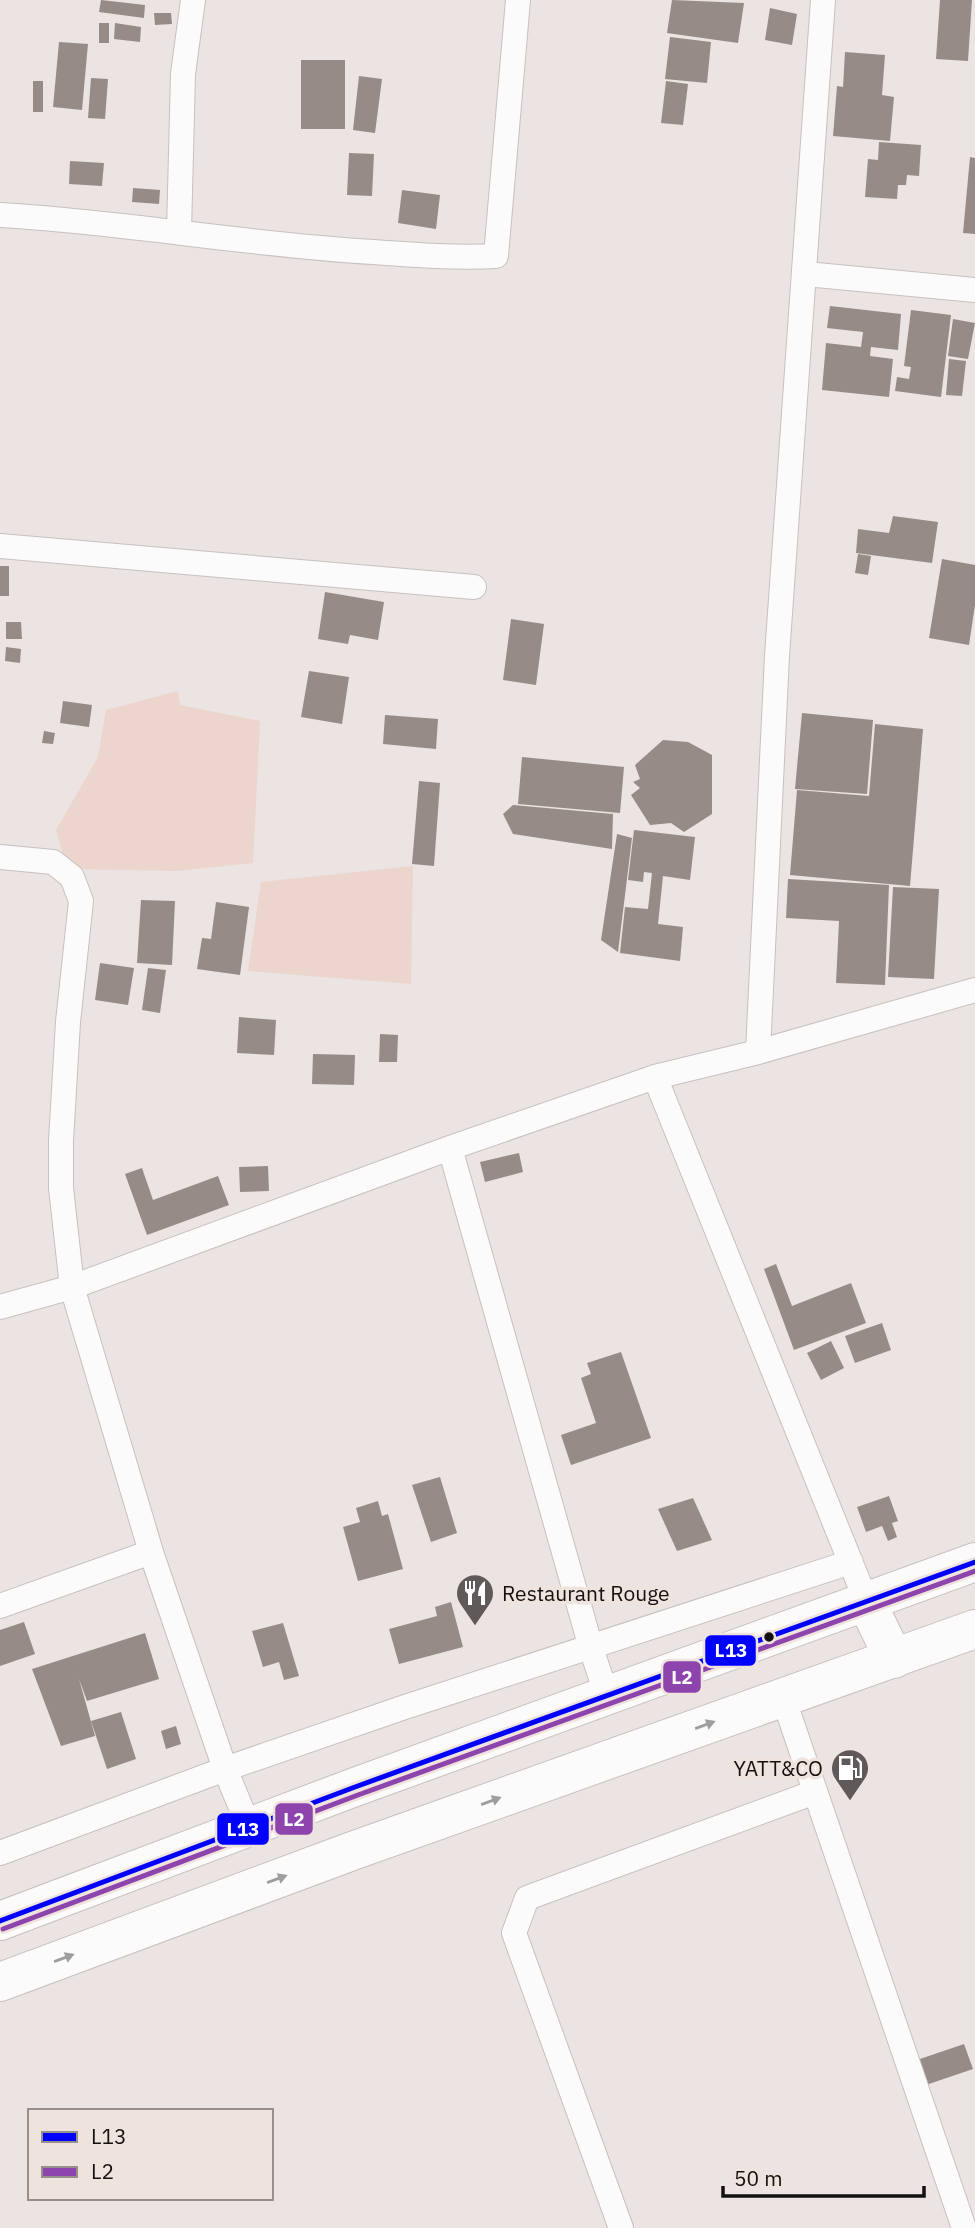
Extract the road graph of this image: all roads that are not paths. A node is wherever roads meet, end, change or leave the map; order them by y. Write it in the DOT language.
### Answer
graph roads {
  1 [pos="193,0"];
  2 [pos="518,0"];
  3 [pos="823,0"];
  4 [pos="0,215"];
  5 [pos="179,231"];
  6 [pos="806,274"];
  7 [pos="975,290"];
  8 [pos="0,547"];
  9 [pos="474,587"];
  10 [pos="0,857"];
  11 [pos="975,990"];
  12 [pos="758,1052"];
  13 [pos="655,1077"];
  14 [pos="450,1148"];
  15 [pos="72,1287"];
  16 [pos="0,1307"];
  17 [pos="152,1552"];
  18 [pos="851,1562"];
  19 [pos="975,1562"];
  20 [pos="867,1603"];
  21 [pos="0,1606"];
  22 [pos="975,1629"];
  23 [pos="591,1648"];
  24 [pos="894,1659"];
  25 [pos="607,1696"];
  26 [pos="783,1697"];
  27 [pos="225,1769"];
  28 [pos="815,1792"];
  29 [pos="249,1828"];
  30 [pos="0,1853"];
  31 [pos="0,1921"];
  32 [pos="0,1982"];
  33 [pos="621,2228"];
  34 [pos="964,2228"];
  1 -- 5 [label="street"];
  2 -- 5 [label="street"];
  3 -- 6 [label="street"];
  4 -- 5 [label="street"];
  6 -- 7 [label="street"];
  6 -- 12 [label="street"];
  8 -- 9 [label="street"];
  10 -- 15 [label="street"];
  11 -- 12 [label="street"];
  12 -- 13 [label="street"];
  13 -- 14 [label="street"];
  13 -- 18 [label="street"];
  14 -- 15 [label="street"];
  14 -- 23 [label="street"];
  15 -- 16 [label="street"];
  15 -- 17 [label="street"];
  17 -- 21 [label="street"];
  17 -- 27 [label="street"];
  18 -- 20 [label="street"];
  18 -- 23 [label="street"];
  19 -- 20 [label="highway"];
  20 -- 24 [label="highway"];
  20 -- 25 [label="highway"];
  22 -- 24 [label="highway"];
  23 -- 25 [label="street"];
  23 -- 27 [label="street"];
  24 -- 26 [label="highway"];
  25 -- 29 [label="highway"];
  26 -- 28 [label="street"];
  32 -- 26 [label="highway, one-way"];
  27 -- 29 [label="street"];
  27 -- 30 [label="street"];
  28 -- 33 [label="street"];
  28 -- 34 [label="street"];
  29 -- 31 [label="highway"];
}
